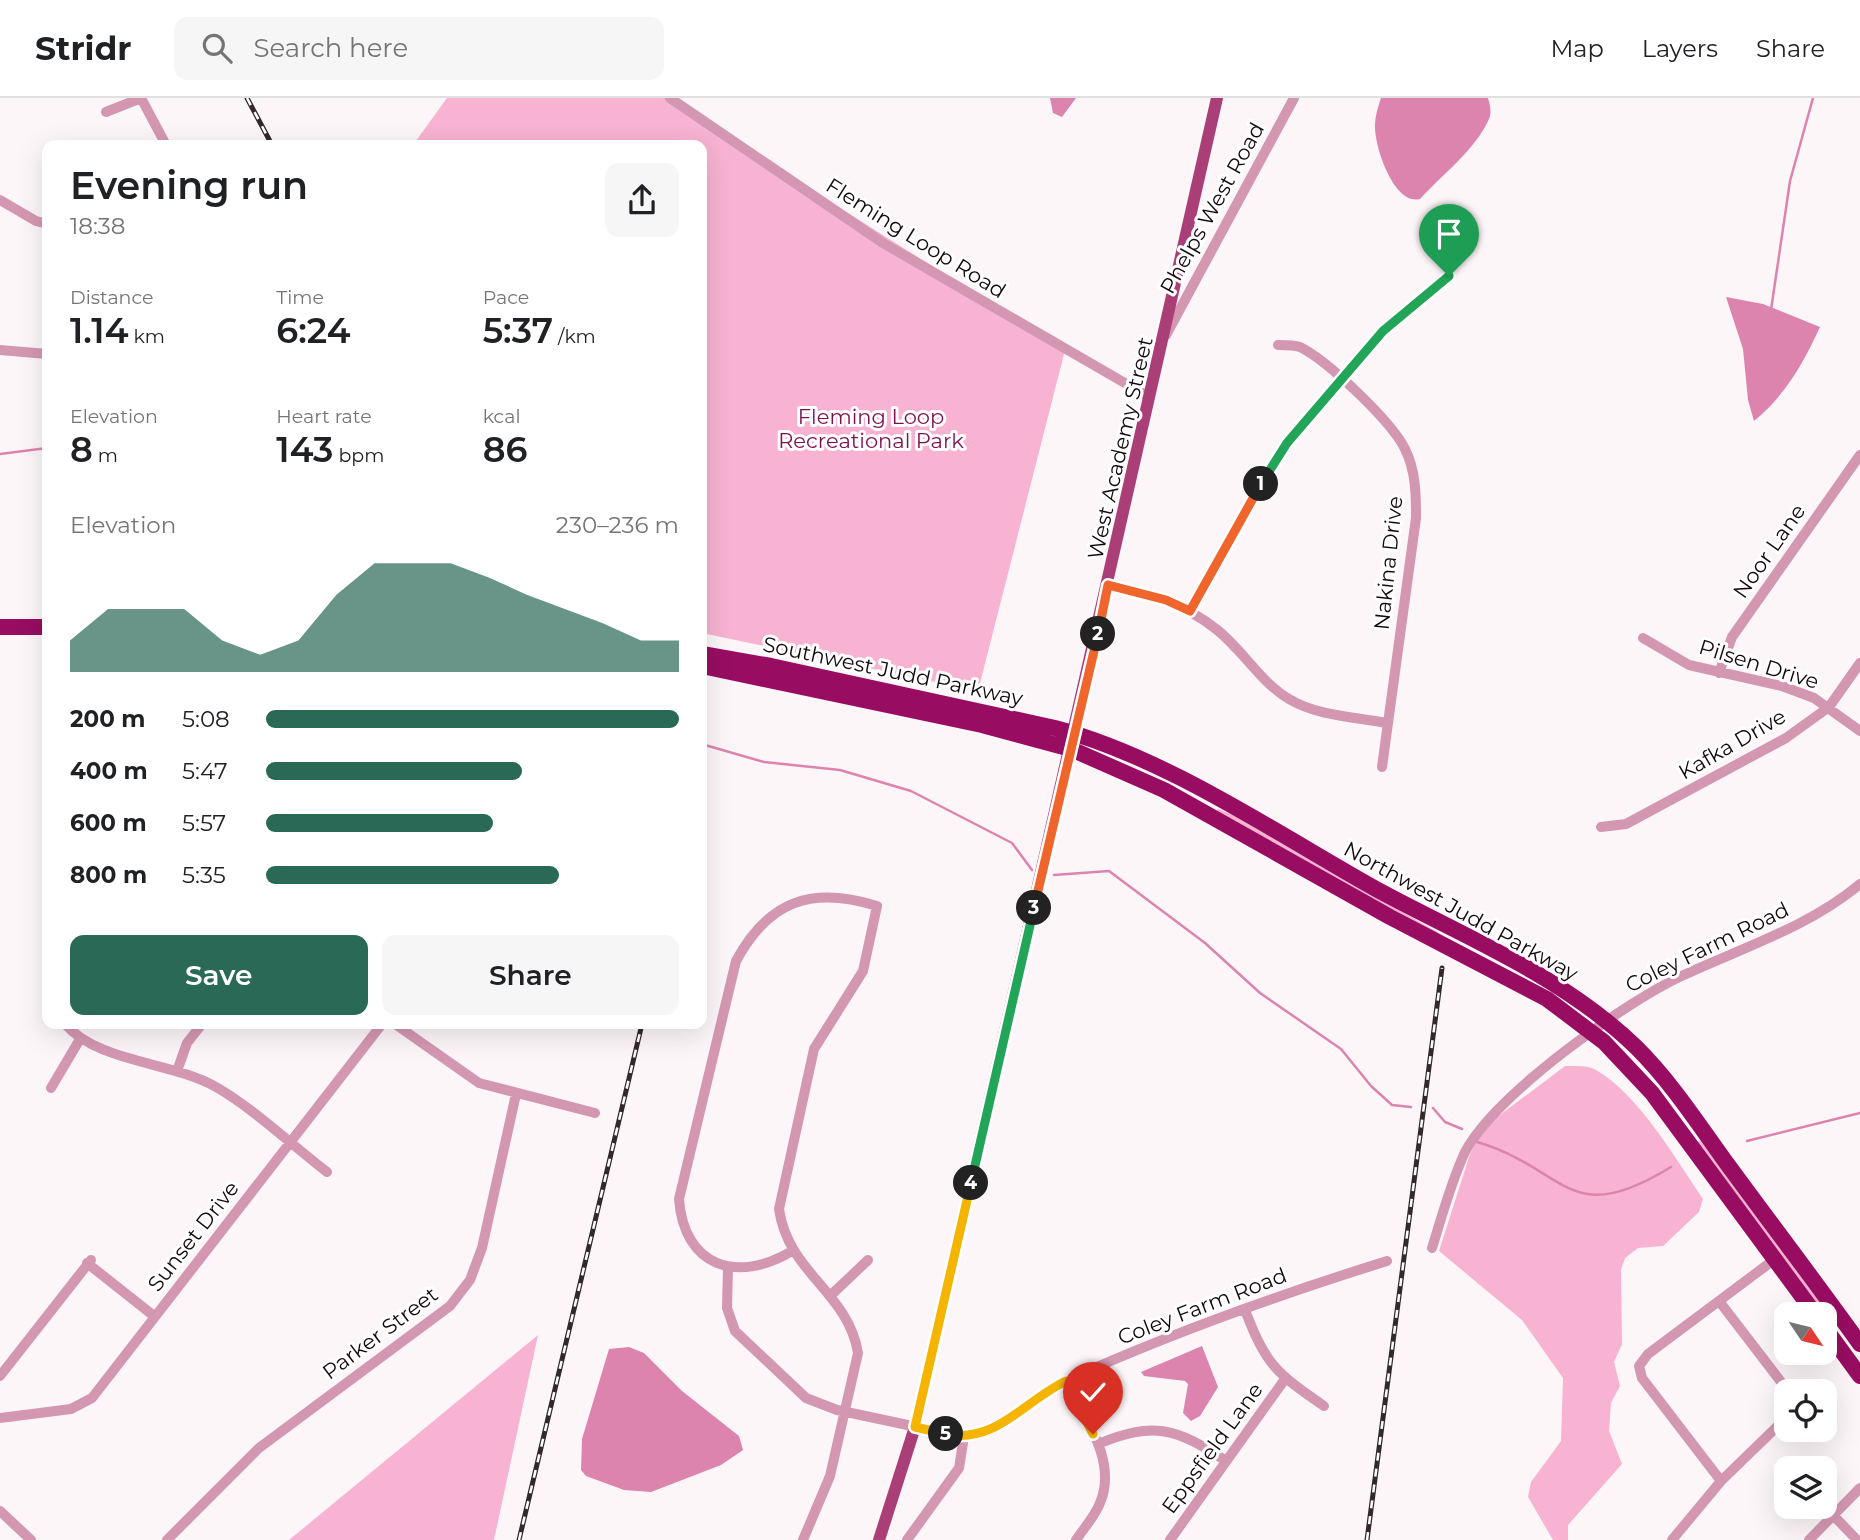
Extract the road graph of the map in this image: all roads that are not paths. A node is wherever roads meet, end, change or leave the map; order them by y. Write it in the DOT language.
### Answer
graph roads {
  1 [pos="141,98"];
  2 [pos="670,98"];
  3 [pos="1217,98"];
  4 [pos="1294,98"];
  5 [pos="106,113"];
  6 [pos="163,140"];
  7 [pos="0,200"];
  8 [pos="42,221"];
  9 [pos="1449,276"];
  10 [pos="1164,337"];
  11 [pos="1278,345"];
  12 [pos="0,350"];
  13 [pos="42,354"];
  14 [pos="1341,378"];
  15 [pos="1149,397"];
  16 [pos="1860,455"];
  17 [pos="1108,585"];
  18 [pos="1190,611"];
  19 [pos="0,627"];
  20 [pos="42,627"];
  21 [pos="1643,638"];
  22 [pos="707,655"];
  23 [pos="1860,663"];
  24 [pos="707,667"];
  25 [pos="1719,673"];
  26 [pos="1829,707"];
  27 [pos="1387,723"];
  28 [pos="1860,731"];
  29 [pos="1073,741"];
  30 [pos="1382,767"];
  31 [pos="1601,827"];
  32 [pos="1860,884"];
  33 [pos="1607,1021"];
  34 [pos="70,1029"];
  35 [pos="198,1029"];
  36 [pos="378,1029"];
  37 [pos="402,1029"];
  38 [pos="1592,1031"];
  39 [pos="80,1039"];
  40 [pos="177,1071"];
  41 [pos="51,1088"];
  42 [pos="516,1094"];
  43 [pos="595,1113"];
  44 [pos="290,1143"];
  45 [pos="327,1172"];
  46 [pos="1432,1248"];
  47 [pos="792,1251"];
  48 [pos="1775,1259"];
  49 [pos="868,1260"];
  50 [pos="1387,1261"];
  51 [pos="728,1268"];
  52 [pos="830,1296"];
  53 [pos="1719,1301"];
  54 [pos="1806,1302"];
  55 [pos="1245,1310"];
  56 [pos="154,1316"];
  57 [pos="1860,1344"];
  58 [pos="1838,1346"];
  59 [pos="0,1376"];
  60 [pos="1860,1376"];
  61 [pos="1285,1379"];
  62 [pos="1779,1379"];
  63 [pos="1066,1381"];
  64 [pos="1324,1406"];
  65 [pos="846,1412"];
  66 [pos="0,1418"];
  67 [pos="915,1427"];
  68 [pos="1774,1430"];
  69 [pos="964,1437"];
  70 [pos="1098,1444"];
  71 [pos="1226,1461"];
  72 [pos="1721,1481"];
  73 [pos="1860,1488"];
  74 [pos="0,1511"];
  75 [pos="1837,1511"];
  76 [pos="1829,1519"];
  77 [pos="1837,1519"];
  78 [pos="32,1540"];
  79 [pos="167,1540"];
  80 [pos="803,1540"];
  81 [pos="879,1540"];
  82 [pos="907,1540"];
  83 [pos="1076,1540"];
  84 [pos="1170,1540"];
  85 [pos="1672,1540"];
  86 [pos="1810,1540"];
  87 [pos="1857,1540"];
  1 -- 5 [label="street"];
  1 -- 6 [label="street"];
  2 -- 15 [label="street, Fleming Loop Road"];
  3 -- 10 [label="main road, West Academy Street"];
  4 -- 10 [label="street, Phelps West Road"];
  7 -- 8 [label="street"];
  9 -- 14 [label="street"];
  10 -- 15 [label="main road, West Academy Street"];
  11 -- 14 [label="street, Nakina Drive"];
  12 -- 13 [label="street"];
  14 -- 18 [label="street"];
  14 -- 27 [label="street, Nakina Drive"];
  15 -- 17 [label="main road, West Academy Street"];
  16 -- 25 [label="street, Noor Lane"];
  17 -- 18 [label="street"];
  17 -- 29 [label="main road, West Academy Street"];
  18 -- 27 [label="street"];
  19 -- 20 [label="highway"];
  21 -- 25 [label="street, Pilsen Drive"];
  22 -- 29 [label="highway, Southwest Judd Parkway"];
  23 -- 26 [label="street, Kafka Drive"];
  24 -- 29 [label="highway, Southwest Judd Parkway"];
  25 -- 26 [label="street, Pilsen Drive"];
  26 -- 28 [label="street, Pilsen Drive"];
  26 -- 31 [label="street, Kafka Drive"];
  27 -- 30 [label="street, Nakina Drive"];
  29 -- 33 [label="highway, Northwest Judd Parkway"];
  29 -- 38 [label="highway, Northwest Judd Parkway"];
  29 -- 67 [label="main road, West Academy Street"];
  32 -- 33 [label="street, Coley Farm Road"];
  33 -- 38 [label="street, Coley Farm Road"];
  33 -- 57 [label="highway, Northwest Judd Parkway"];
  34 -- 39 [label="street"];
  35 -- 40 [label="street"];
  36 -- 44 [label="street, Sunset Drive"];
  37 -- 42 [label="street"];
  38 -- 46 [label="street, Coley Farm Road"];
  38 -- 48 [label="highway, Northwest Judd Parkway"];
  39 -- 40 [label="street"];
  39 -- 41 [label="street"];
  40 -- 44 [label="street"];
  42 -- 43 [label="street"];
  42 -- 79 [label="street, Parker Street"];
  44 -- 45 [label="street"];
  44 -- 56 [label="street, Sunset Drive"];
  47 -- 51 [label="street"];
  47 -- 51 [label="street"];
  47 -- 52 [label="street"];
  48 -- 53 [label="street"];
  48 -- 54 [label="highway, Northwest Judd Parkway"];
  49 -- 52 [label="street"];
  50 -- 55 [label="street, Coley Farm Road"];
  51 -- 65 [label="street, Coley Farm Road"];
  52 -- 65 [label="street"];
  53 -- 62 [label="street"];
  53 -- 72 [label="street"];
  55 -- 61 [label="street"];
  55 -- 63 [label="street, Coley Farm Road"];
  56 -- 59 [label="street"];
  56 -- 66 [label="street, Sunset Drive"];
  58 -- 60 [label="highway"];
  61 -- 64 [label="street"];
  61 -- 71 [label="street, Eppsfield Lane"];
  63 -- 69 [label="street, Coley Farm Road"];
  63 -- 70 [label="street"];
  65 -- 67 [label="street, Coley Farm Road"];
  65 -- 80 [label="street"];
  67 -- 69 [label="street, Coley Farm Road"];
  67 -- 81 [label="main road, West Academy Street"];
  68 -- 72 [label="street"];
  69 -- 82 [label="street"];
  70 -- 71 [label="street"];
  70 -- 83 [label="street"];
  71 -- 84 [label="street, Eppsfield Lane"];
  72 -- 85 [label="street"];
  73 -- 75 [label="street"];
  74 -- 78 [label="street"];
  76 -- 86 [label="street"];
  77 -- 87 [label="street"];
}
